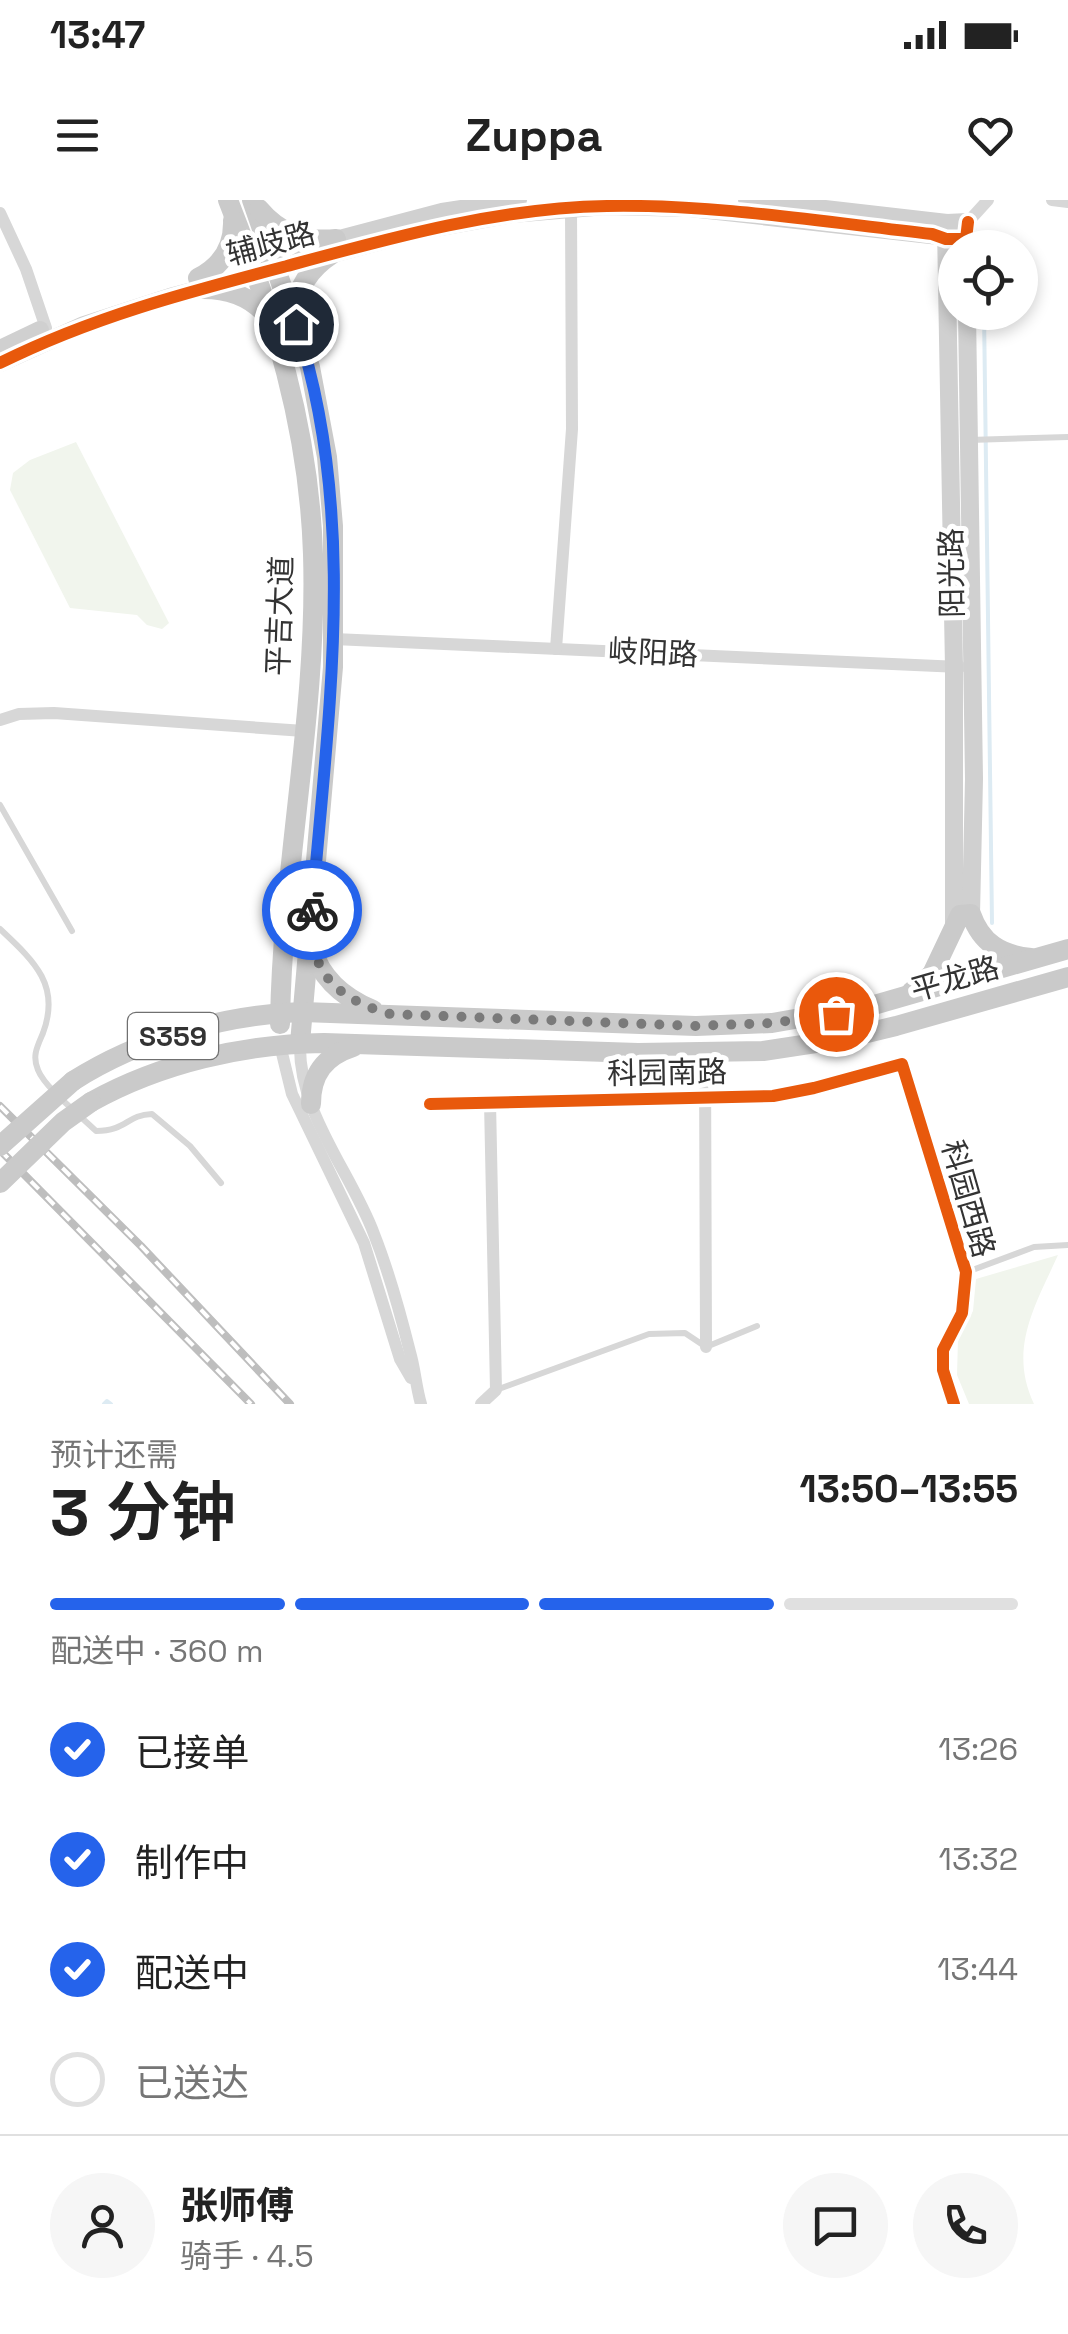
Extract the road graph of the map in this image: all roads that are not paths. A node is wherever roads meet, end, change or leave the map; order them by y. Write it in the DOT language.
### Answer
graph roads {
  1 [pos="252,200"];
  2 [pos="518,200"];
  3 [pos="747,200"];
  4 [pos="988,200"];
  5 [pos="1052,200"];
  6 [pos="1068,202"];
  7 [pos="230,204"];
  8 [pos="571,208"];
  9 [pos="0,213"];
  10 [pos="940,230"];
  11 [pos="970,230"];
  12 [pos="938,233"];
  13 [pos="334,246"];
  14 [pos="265,265"];
  15 [pos="199,284"];
  16 [pos="286,326"];
  17 [pos="46,328"];
  18 [pos="950,330"];
  19 [pos="968,330"];
  20 [pos="0,348"];
  21 [pos="0,362"];
  22 [pos="1068,437"];
  23 [pos="975,440"];
  24 [pos="334,638"];
  25 [pos="556,648"];
  26 [pos="963,667"];
  27 [pos="0,720"];
  28 [pos="304,731"];
  29 [pos="0,806"];
  30 [pos="962,918"];
  31 [pos="0,929"];
  32 [pos="72,931"];
  33 [pos="310,933"];
  34 [pos="1068,949"];
  35 [pos="1041,958"];
  36 [pos="1068,977"];
  37 [pos="900,998"];
  38 [pos="280,1012"];
  39 [pos="303,1012"];
  40 [pos="390,1014"];
  41 [pos="290,1044"];
  42 [pos="364,1044"];
  43 [pos="705,1054"];
  44 [pos="902,1064"];
  45 [pos="705,1097"];
  46 [pos="490,1102"];
  47 [pos="311,1104"];
  48 [pos="430,1104"];
  49 [pos="0,1146"];
  50 [pos="0,1183"];
  51 [pos="221,1183"];
  52 [pos="1068,1245"];
  53 [pos="966,1272"];
  54 [pos="757,1326"];
  55 [pos="706,1347"];
  56 [pos="417,1390"];
  57 [pos="496,1390"];
  58 [pos="421,1404"];
  59 [pos="481,1404"];
  60 [pos="954,1404"];
  1 -- 13 [label="main road"];
  1 -- 14 [label="main road, 平吉大道"];
  2 -- 13 [label="street"];
  3 -- 10 [label="street"];
  4 -- 11 [label="street"];
  5 -- 6 [label="street"];
  7 -- 14 [label="main road, 平吉大道"];
  7 -- 15 [label="main road"];
  8 -- 12 [label="street, 辅歧路"];
  8 -- 13 [label="street, 辅歧路"];
  8 -- 25 [label="street"];
  9 -- 17 [label="street"];
  13 -- 14 [label="street, 辅歧路"];
  13 -- 16 [label="main road"];
  14 -- 15 [label="street, 辅歧路"];
  14 -- 16 [label="main road, 平吉大道"];
  15 -- 16 [label="main road"];
  15 -- 17 [label="street"];
  15 -- 21 [label="street, 辅歧路"];
  16 -- 24 [label="main road, 平吉大道"];
  16 -- 28 [label="main road, 平吉大道"];
  17 -- 20 [label="street"];
  18 -- 26 [label="street, 阳光路"];
  19 -- 23 [label="street, 阳光路"];
  22 -- 23 [label="lane"];
  23 -- 26 [label="street, 阳光路"];
  24 -- 25 [label="street, 岐阳路"];
  24 -- 33 [label="main road, 平吉大道"];
  25 -- 26 [label="street, 岐阳路"];
  26 -- 30 [label="street, 阳光路"];
  27 -- 28 [label="street"];
  28 -- 38 [label="main road, 平吉大道"];
  29 -- 32 [label="lane"];
  30 -- 35 [label="main road"];
  30 -- 37 [label="main road"];
  31 -- 51 [label="lane"];
  33 -- 39 [label="main road, 平吉大道"];
  33 -- 40 [label="main road"];
  34 -- 35 [label="main road, 平龙路 / S359"];
  35 -- 37 [label="main road, 平龙路 / S359"];
  36 -- 43 [label="main road, 平龙路 / S359"];
  37 -- 40 [label="main road, 平龙路 / S359"];
  38 -- 39 [label="main road, 平龙路 / S359"];
  38 -- 41 [label="main road, 平吉大道"];
  38 -- 49 [label="main road, 平龙路 / S359, bridge"];
  39 -- 40 [label="main road, 平龙路 / S359"];
  39 -- 41 [label="main road, 平吉大道"];
  41 -- 42 [label="main road, 平龙路 / S359"];
  41 -- 47 [label="street"];
  41 -- 50 [label="main road, 平龙路 / S359, bridge"];
  41 -- 56 [label="street"];
  42 -- 43 [label="main road, 平龙路 / S359"];
  42 -- 47 [label="main road"];
  43 -- 45 [label="street"];
  44 -- 45 [label="street, 科园南路"];
  44 -- 53 [label="street, 科园西路"];
  45 -- 46 [label="street, 科园南路"];
  45 -- 55 [label="street"];
  46 -- 48 [label="street, 科园南路"];
  46 -- 57 [label="street"];
  47 -- 56 [label="street"];
  52 -- 53 [label="lane"];
  53 -- 60 [label="street, 科园西路"];
  54 -- 55 [label="lane"];
  55 -- 57 [label="lane"];
  56 -- 58 [label="street"];
  57 -- 59 [label="street"];
}
